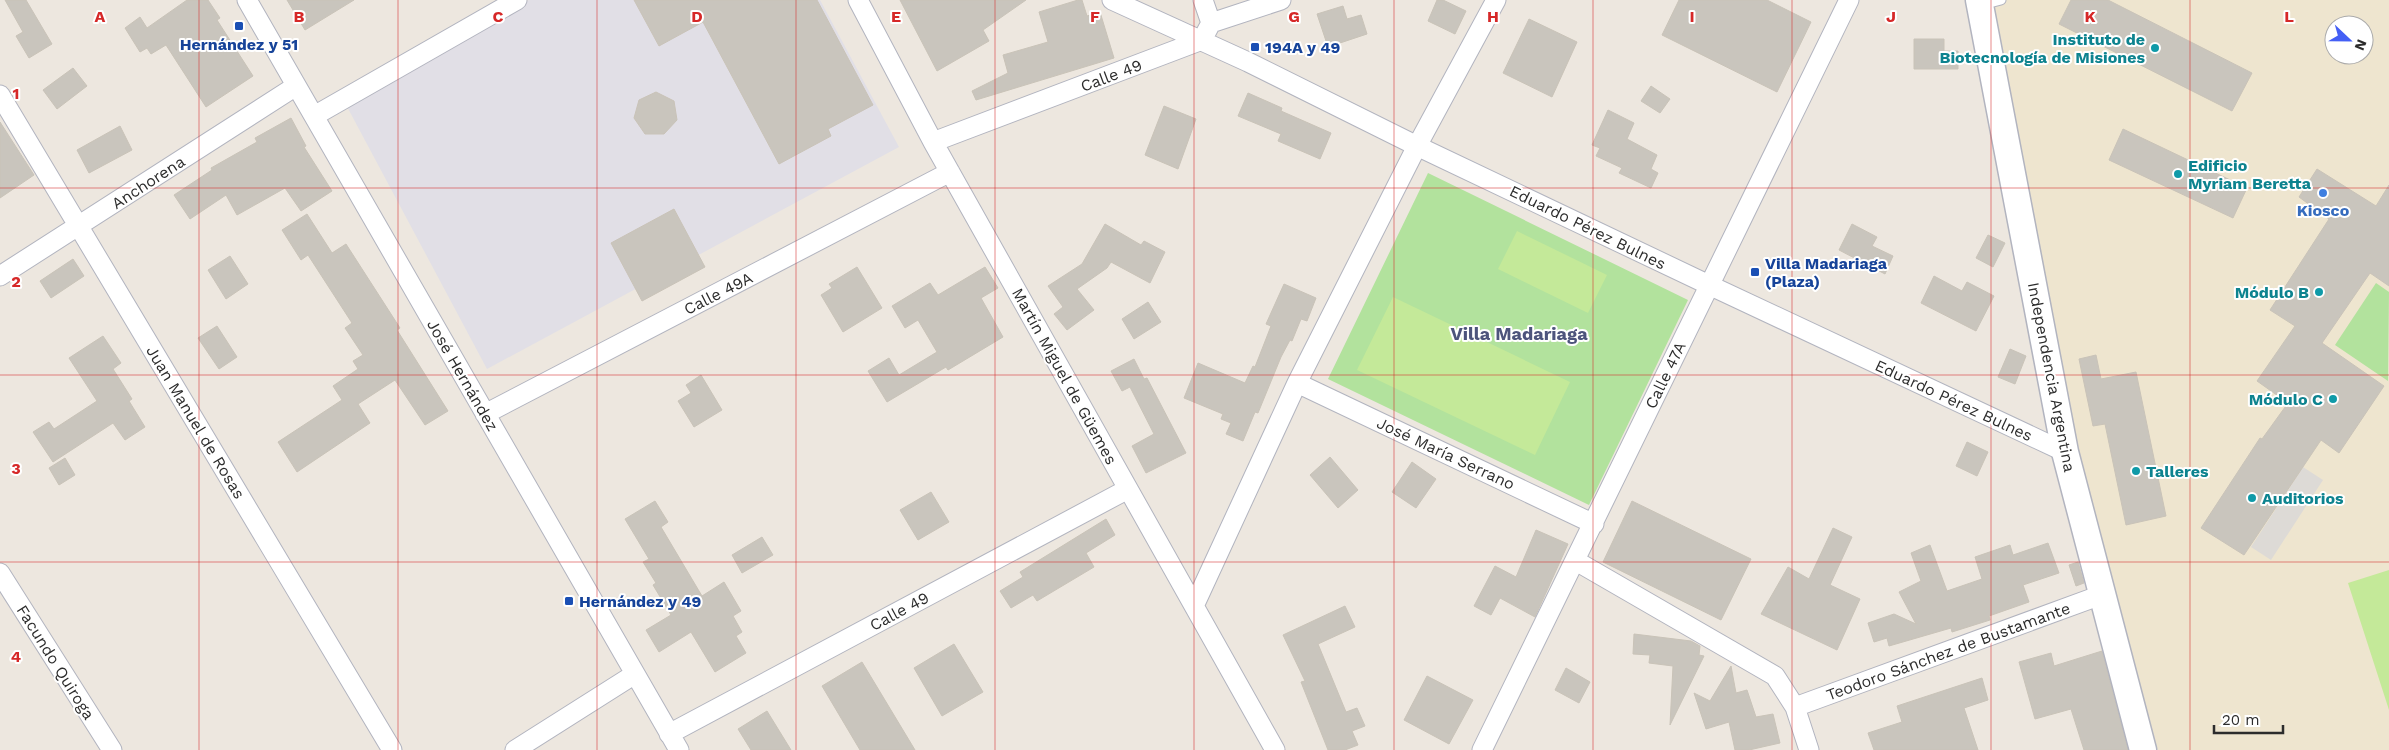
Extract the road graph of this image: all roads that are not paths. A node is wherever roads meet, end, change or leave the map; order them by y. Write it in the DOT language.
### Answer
graph roads {
  1 [pos="247,0"];
  2 [pos="517,0"];
  3 [pos="858,0"];
  4 [pos="1112,0"];
  5 [pos="1202,0"];
  6 [pos="1281,0"];
  7 [pos="1496,0"];
  8 [pos="1849,0"];
  9 [pos="1987,2"];
  10 [pos="1210,23"];
  11 [pos="1202,40"];
  12 [pos="296,86"];
  13 [pos="0,95"];
  14 [pos="314,116"];
  15 [pos="933,142"];
  16 [pos="1417,146"];
  17 [pos="950,172"];
  18 [pos="79,226"];
  19 [pos="0,276"];
  20 [pos="1708,285"];
  21 [pos="1297,383"];
  22 [pos="485,414"];
  23 [pos="2066,452"];
  24 [pos="1128,489"];
  25 [pos="1594,524"];
  26 [pos="1576,561"];
  27 [pos="0,573"];
  28 [pos="2101,595"];
  29 [pos="1194,606"];
  30 [pos="635,674"];
  31 [pos="1795,707"];
  32 [pos="674,742"];
  33 [pos="112,750"];
  34 [pos="392,750"];
  35 [pos="515,750"];
  36 [pos="1274,750"];
  37 [pos="1482,750"];
  38 [pos="1809,750"];
  39 [pos="2144,750"];
  1 -- 12 [label="street, José Hernández"];
  2 -- 14 [label="street"];
  3 -- 15 [label="street, Martín Miguel de Güemes"];
  4 -- 11 [label="street, Eduardo Pérez Bulnes"];
  5 -- 10 [label="street"];
  6 -- 10 [label="street"];
  7 -- 16 [label="street"];
  8 -- 20 [label="street, Calle 47A"];
  9 -- 23 [label="main road, Independencia Argentina"];
  10 -- 11 [label="street"];
  11 -- 15 [label="street, Calle 49"];
  11 -- 16 [label="street, Eduardo Pérez Bulnes"];
  12 -- 14 [label="street, José Hernández"];
  12 -- 18 [label="street, Anchorena"];
  13 -- 18 [label="street, Juan Manuel de Rosas"];
  14 -- 22 [label="street, José Hernández"];
  15 -- 17 [label="street, Martín Miguel de Güemes"];
  16 -- 20 [label="street, Eduardo Pérez Bulnes"];
  16 -- 21 [label="street"];
  17 -- 22 [label="street, Calle 49A"];
  17 -- 24 [label="street, Martín Miguel de Güemes"];
  18 -- 19 [label="street, Anchorena"];
  18 -- 34 [label="street, Juan Manuel de Rosas"];
  20 -- 23 [label="street, Eduardo Pérez Bulnes"];
  20 -- 25 [label="street, Calle 47A"];
  21 -- 25 [label="street, José María Serrano"];
  21 -- 29 [label="street"];
  22 -- 30 [label="street, José Hernández"];
  23 -- 28 [label="main road, Independencia Argentina"];
  24 -- 29 [label="street, Martín Miguel de Güemes"];
  24 -- 32 [label="street, Calle 49"];
  25 -- 26 [label="street, Calle 47A"];
  26 -- 31 [label="street"];
  26 -- 37 [label="street, Calle 47A"];
  27 -- 33 [label="street, Facundo Quiroga"];
  28 -- 31 [label="street, Teodoro Sánchez de Bustamante"];
  28 -- 39 [label="main road, Independencia Argentina"];
  29 -- 36 [label="street, Martín Miguel de Güemes"];
  30 -- 32 [label="street, José Hernández"];
  30 -- 35 [label="street"];
  31 -- 38 [label="street"];
}
